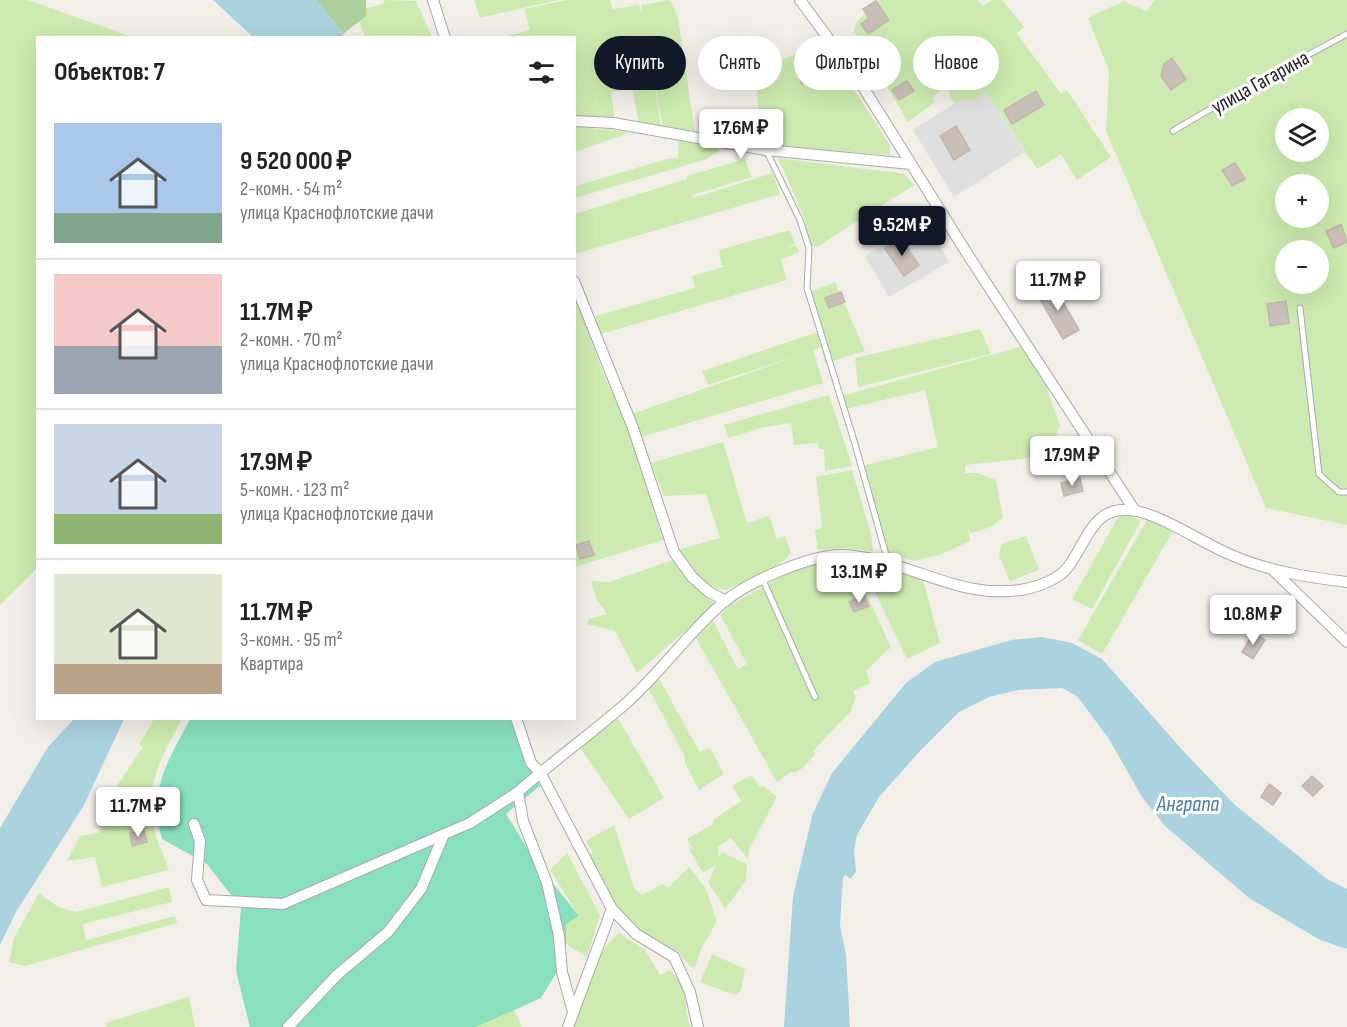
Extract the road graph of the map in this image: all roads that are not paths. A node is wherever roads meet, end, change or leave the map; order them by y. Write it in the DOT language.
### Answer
graph roads {
  1 [pos="433,0"];
  2 [pos="800,0"];
  3 [pos="1347,34"];
  4 [pos="443,36"];
  5 [pos="576,121"];
  6 [pos="1173,131"];
  7 [pos="766,150"];
  8 [pos="911,164"];
  9 [pos="576,286"];
  10 [pos="1300,308"];
  11 [pos="1347,492"];
  12 [pos="1135,511"];
  13 [pos="888,562"];
  14 [pos="1273,570"];
  15 [pos="763,580"];
  16 [pos="1347,582"];
  17 [pos="726,601"];
  18 [pos="1347,642"];
  19 [pos="815,697"];
  20 [pos="517,720"];
  21 [pos="540,772"];
  22 [pos="518,792"];
  23 [pos="194,824"];
  24 [pos="444,834"];
  25 [pos="612,909"];
  26 [pos="573,1012"];
  27 [pos="288,1027"];
  28 [pos="568,1027"];
  29 [pos="698,1027"];
  1 -- 4 [label="street"];
  2 -- 8 [label="street"];
  3 -- 6 [label="lane, улица Гагарина"];
  5 -- 7 [label="street"];
  7 -- 8 [label="street"];
  7 -- 13 [label="lane"];
  8 -- 12 [label="street"];
  9 -- 17 [label="street"];
  10 -- 11 [label="lane"];
  12 -- 13 [label="street"];
  12 -- 14 [label="street"];
  13 -- 15 [label="street"];
  14 -- 16 [label="street"];
  14 -- 18 [label="street"];
  15 -- 17 [label="street"];
  15 -- 19 [label="lane"];
  17 -- 21 [label="street"];
  20 -- 21 [label="street"];
  21 -- 22 [label="street"];
  21 -- 25 [label="street"];
  22 -- 24 [label="street"];
  22 -- 26 [label="street"];
  23 -- 24 [label="street"];
  24 -- 27 [label="street"];
  25 -- 26 [label="street"];
  25 -- 29 [label="street"];
  26 -- 28 [label="street"];
}
